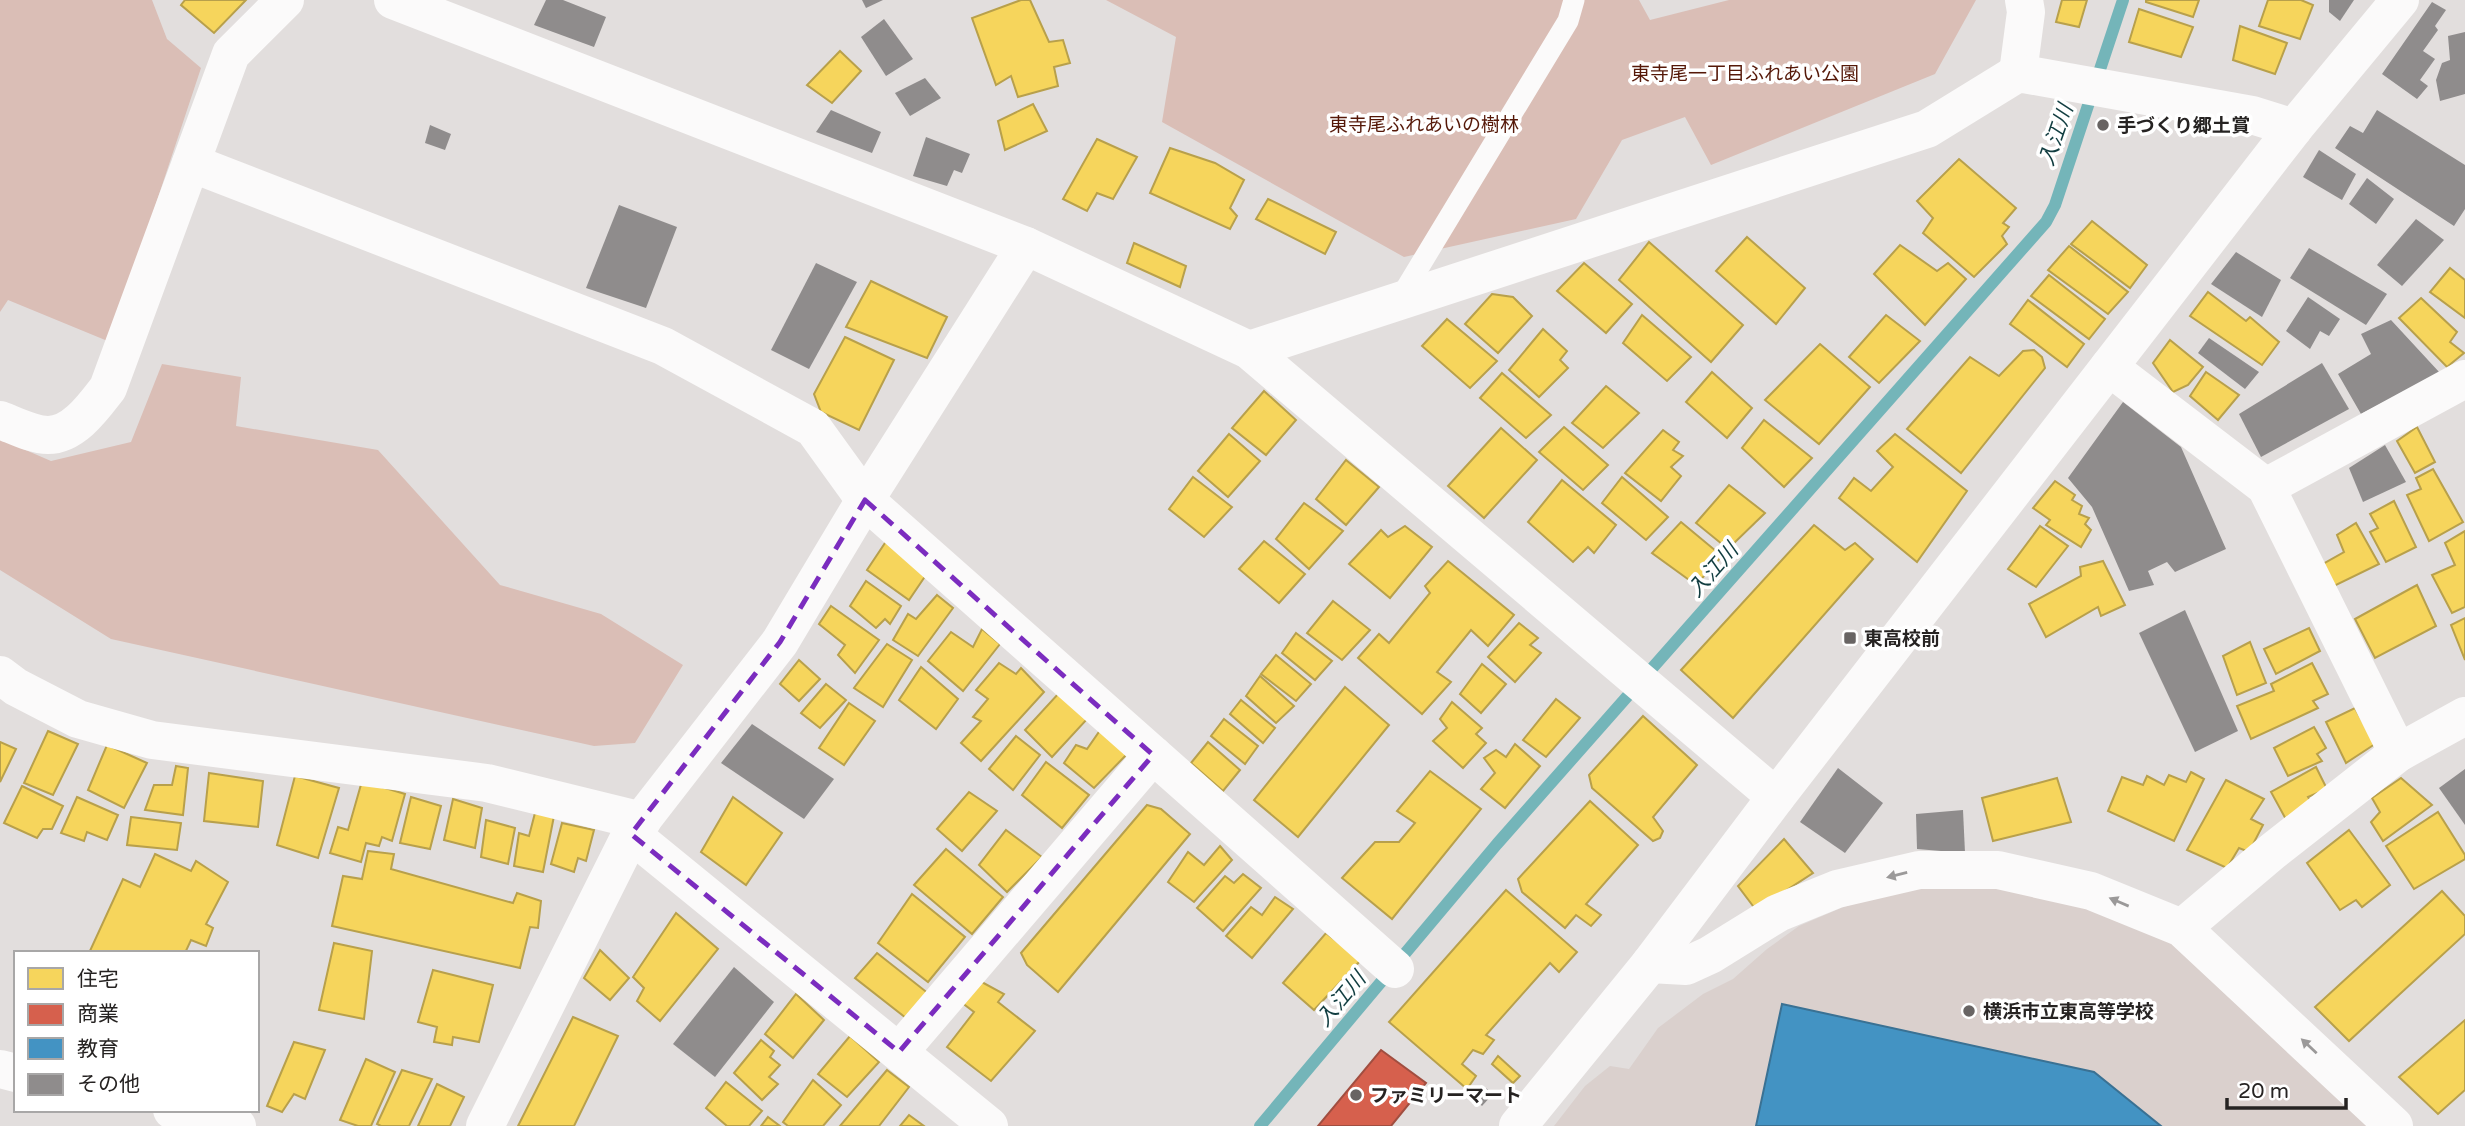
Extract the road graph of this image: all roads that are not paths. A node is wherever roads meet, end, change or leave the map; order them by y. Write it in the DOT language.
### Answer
graph roads {
  1 [pos="285,0"];
  2 [pos="393,0"];
  3 [pos="1574,0"];
  4 [pos="2024,0"];
  5 [pos="2400,0"];
  6 [pos="2018,73"];
  7 [pos="2294,128"];
  8 [pos="191,163"];
  9 [pos="1026,246"];
  10 [pos="1398,301"];
  11 [pos="1250,350"];
  12 [pos="2109,367"];
  13 [pos="2465,379"];
  14 [pos="0,420"];
  15 [pos="2266,487"];
  16 [pos="865,500"];
  17 [pos="0,675"];
  18 [pos="2465,716"];
  19 [pos="2398,754"];
  20 [pos="1153,755"];
  21 [pos="1776,797"];
  22 [pos="637,827"];
  23 [pos="2182,928"];
  24 [pos="1650,964"];
  25 [pos="1395,969"];
  26 [pos="899,1052"];
  27 [pos="180,1112"];
  28 [pos="237,1126"];
  29 [pos="485,1126"];
  30 [pos="989,1126"];
  31 [pos="1518,1126"];
  32 [pos="2394,1126"];
  1 -- 8 [label="street"];
  2 -- 9 [label="street"];
  3 -- 10 [label="lane"];
  4 -- 6 [label="street"];
  5 -- 7 [label="street"];
  6 -- 7 [label="street"];
  6 -- 10 [label="street"];
  7 -- 12 [label="street"];
  8 -- 14 [label="street"];
  8 -- 16 [label="street"];
  9 -- 11 [label="street"];
  9 -- 16 [label="street"];
  10 -- 11 [label="street"];
  11 -- 21 [label="street"];
  12 -- 15 [label="street"];
  12 -- 21 [label="street"];
  13 -- 15 [label="street"];
  15 -- 19 [label="street"];
  16 -- 20 [label="street"];
  16 -- 22 [label="street"];
  17 -- 22 [label="street"];
  18 -- 19 [label="street"];
  19 -- 23 [label="street"];
  20 -- 25 [label="street"];
  20 -- 26 [label="street"];
  21 -- 24 [label="street"];
  22 -- 26 [label="street"];
  22 -- 29 [label="street"];
  23 -- 24 [label="street, one-way"];
  32 -- 23 [label="street, one-way"];
  24 -- 31 [label="street"];
  26 -- 30 [label="street"];
  27 -- 28 [label="street"];
}
